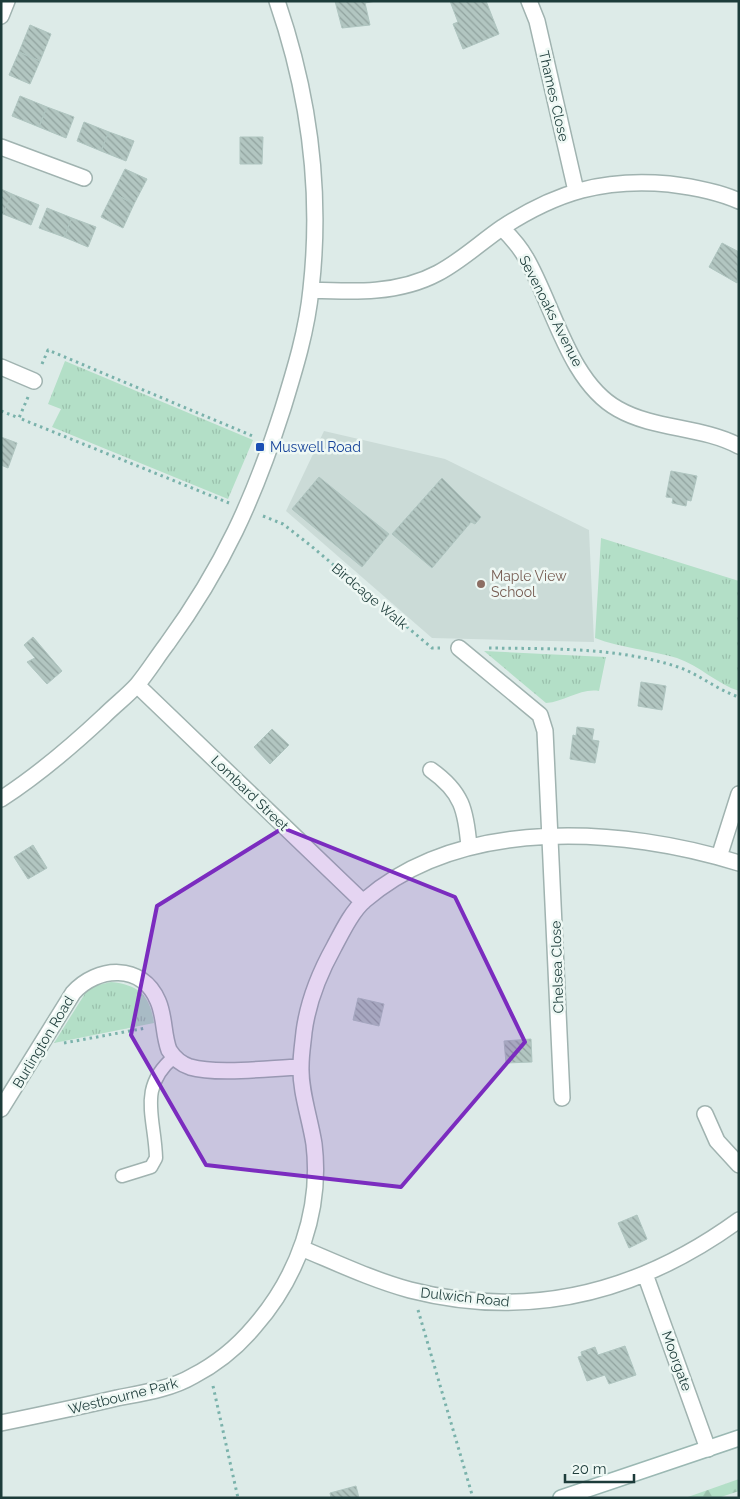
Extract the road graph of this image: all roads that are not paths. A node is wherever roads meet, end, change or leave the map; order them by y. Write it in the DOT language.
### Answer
graph roads {
  1 [pos="7,1"];
  2 [pos="277,1"];
  3 [pos="529,1"];
  4 [pos="1,16"];
  5 [pos="1,147"];
  6 [pos="84,178"];
  7 [pos="576,191"];
  8 [pos="739,200"];
  9 [pos="502,228"];
  10 [pos="311,290"];
  11 [pos="1,367"];
  12 [pos="34,381"];
  13 [pos="739,446"];
  14 [pos="459,648"];
  15 [pos="137,685"];
  16 [pos="431,770"];
  17 [pos="739,794"];
  18 [pos="1,799"];
  19 [pos="552,837"];
  20 [pos="469,847"];
  21 [pos="718,857"];
  22 [pos="739,863"];
  23 [pos="363,902"];
  24 [pos="174,1057"];
  25 [pos="300,1067"];
  26 [pos="562,1098"];
  27 [pos="1,1109"];
  28 [pos="705,1114"];
  29 [pos="739,1164"];
  30 [pos="122,1176"];
  31 [pos="739,1220"];
  32 [pos="301,1248"];
  33 [pos="645,1274"];
  34 [pos="1,1423"];
  35 [pos="739,1438"];
  36 [pos="708,1448"];
  37 [pos="561,1498"];
  1 -- 4 [label="street"];
  2 -- 10 [label="street"];
  3 -- 7 [label="street, Thames Close"];
  5 -- 6 [label="street"];
  7 -- 8 [label="street"];
  7 -- 9 [label="street"];
  9 -- 10 [label="street"];
  9 -- 13 [label="street, Sevenoaks Avenue"];
  10 -- 15 [label="street"];
  11 -- 12 [label="street"];
  14 -- 19 [label="street, Chelsea Close"];
  15 -- 18 [label="street"];
  15 -- 23 [label="street, Lombard Street"];
  16 -- 20 [label="street"];
  17 -- 21 [label="street"];
  19 -- 20 [label="street"];
  19 -- 21 [label="street"];
  19 -- 26 [label="street, Chelsea Close"];
  20 -- 23 [label="street"];
  21 -- 22 [label="street"];
  23 -- 25 [label="street, Westbourne Park"];
  24 -- 25 [label="street"];
  24 -- 27 [label="street, Burlington Road"];
  24 -- 30 [label="lane"];
  25 -- 32 [label="street, Westbourne Park"];
  28 -- 29 [label="street"];
  31 -- 33 [label="street, Dulwich Road"];
  32 -- 33 [label="street, Dulwich Road"];
  32 -- 34 [label="street, Westbourne Park"];
  33 -- 36 [label="street, Moorgate"];
  35 -- 36 [label="street"];
  36 -- 37 [label="street"];
}
